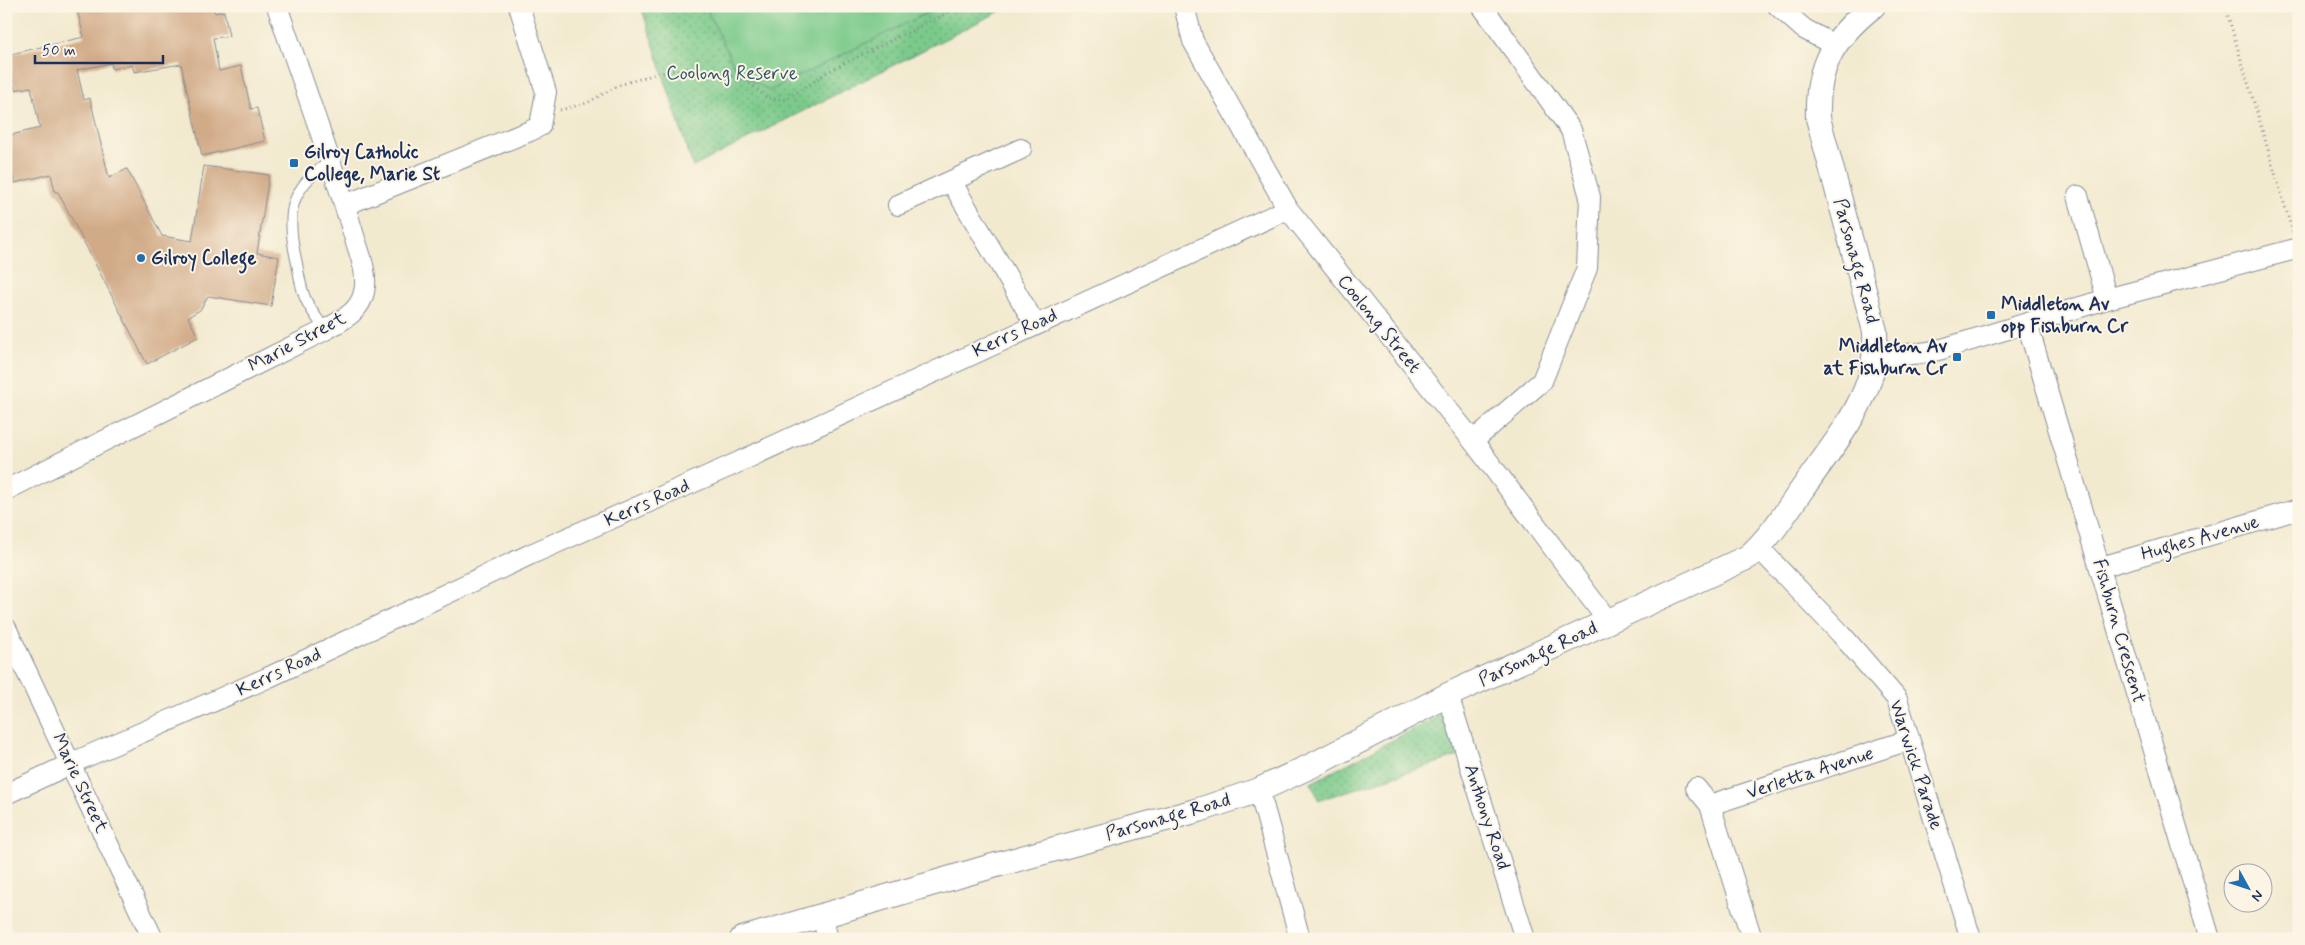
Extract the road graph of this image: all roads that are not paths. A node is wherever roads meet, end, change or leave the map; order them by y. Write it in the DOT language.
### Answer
graph roads {
  1 [pos="277,6"];
  2 [pos="519,6"];
  3 [pos="1184,6"];
  4 [pos="1482,6"];
  5 [pos="1778,6"];
  6 [pos="1873,6"];
  7 [pos="1834,45"];
  8 [pos="1021,149"];
  9 [pos="330,162"];
  10 [pos="951,181"];
  11 [pos="2078,196"];
  12 [pos="344,205"];
  13 [pos="898,205"];
  14 [pos="1288,209"];
  15 [pos="2298,248"];
  16 [pos="2107,299"];
  17 [pos="2027,323"];
  18 [pos="1035,324"];
  19 [pos="325,330"];
  20 [pos="1876,354"];
  21 [pos="1473,441"];
  22 [pos="6,490"];
  23 [pos="2299,510"];
  24 [pos="1759,548"];
  25 [pos="2101,567"];
  26 [pos="1608,621"];
  27 [pos="6,628"];
  28 [pos="1448,695"];
  29 [pos="1909,740"];
  30 [pos="71,764"];
  31 [pos="1696,788"];
  32 [pos="1259,790"];
  33 [pos="6,794"];
  34 [pos="1710,805"];
  35 [pos="822,916"];
  36 [pos="153,939"];
  37 [pos="742,939"];
  38 [pos="828,939"];
  39 [pos="1300,939"];
  40 [pos="1525,939"];
  41 [pos="1752,939"];
  42 [pos="1971,939"];
  43 [pos="2210,939"];
  1 -- 9 [label="street, Marie Street"];
  2 -- 12 [label="street"];
  3 -- 14 [label="street, Coolong Street"];
  4 -- 21 [label="street"];
  5 -- 7 [label="street"];
  6 -- 7 [label="street, Parsonage Road"];
  7 -- 20 [label="street, Parsonage Road"];
  8 -- 10 [label="street"];
  9 -- 12 [label="street, Marie Street"];
  9 -- 19 [label="lane"];
  10 -- 13 [label="street"];
  10 -- 18 [label="street"];
  11 -- 16 [label="street"];
  12 -- 19 [label="street, Marie Street"];
  14 -- 18 [label="street, Kerrs Road"];
  14 -- 21 [label="street, Coolong Street"];
  15 -- 16 [label="street"];
  16 -- 17 [label="street"];
  17 -- 20 [label="street"];
  17 -- 25 [label="street, Fishburn Crescent"];
  18 -- 30 [label="street, Kerrs Road"];
  19 -- 22 [label="street, Marie Street"];
  20 -- 24 [label="street, Parsonage Road"];
  21 -- 26 [label="street, Coolong Street"];
  23 -- 25 [label="street, Hughes Avenue"];
  24 -- 26 [label="street, Parsonage Road"];
  24 -- 29 [label="street, Warwick Parade"];
  25 -- 43 [label="street, Fishburn Crescent"];
  26 -- 28 [label="street, Parsonage Road"];
  27 -- 30 [label="street, Marie Street"];
  28 -- 32 [label="street, Parsonage Road"];
  28 -- 40 [label="street, Anthony Road"];
  29 -- 34 [label="street, Verletta Avenue"];
  29 -- 42 [label="street, Warwick Parade"];
  30 -- 33 [label="street, Kerrs Road"];
  30 -- 36 [label="street, Marie Street"];
  31 -- 34 [label="street"];
  32 -- 35 [label="street, Parsonage Road"];
  32 -- 39 [label="street"];
  34 -- 41 [label="street"];
  35 -- 37 [label="street, Parsonage Road"];
  35 -- 38 [label="street"];
}
